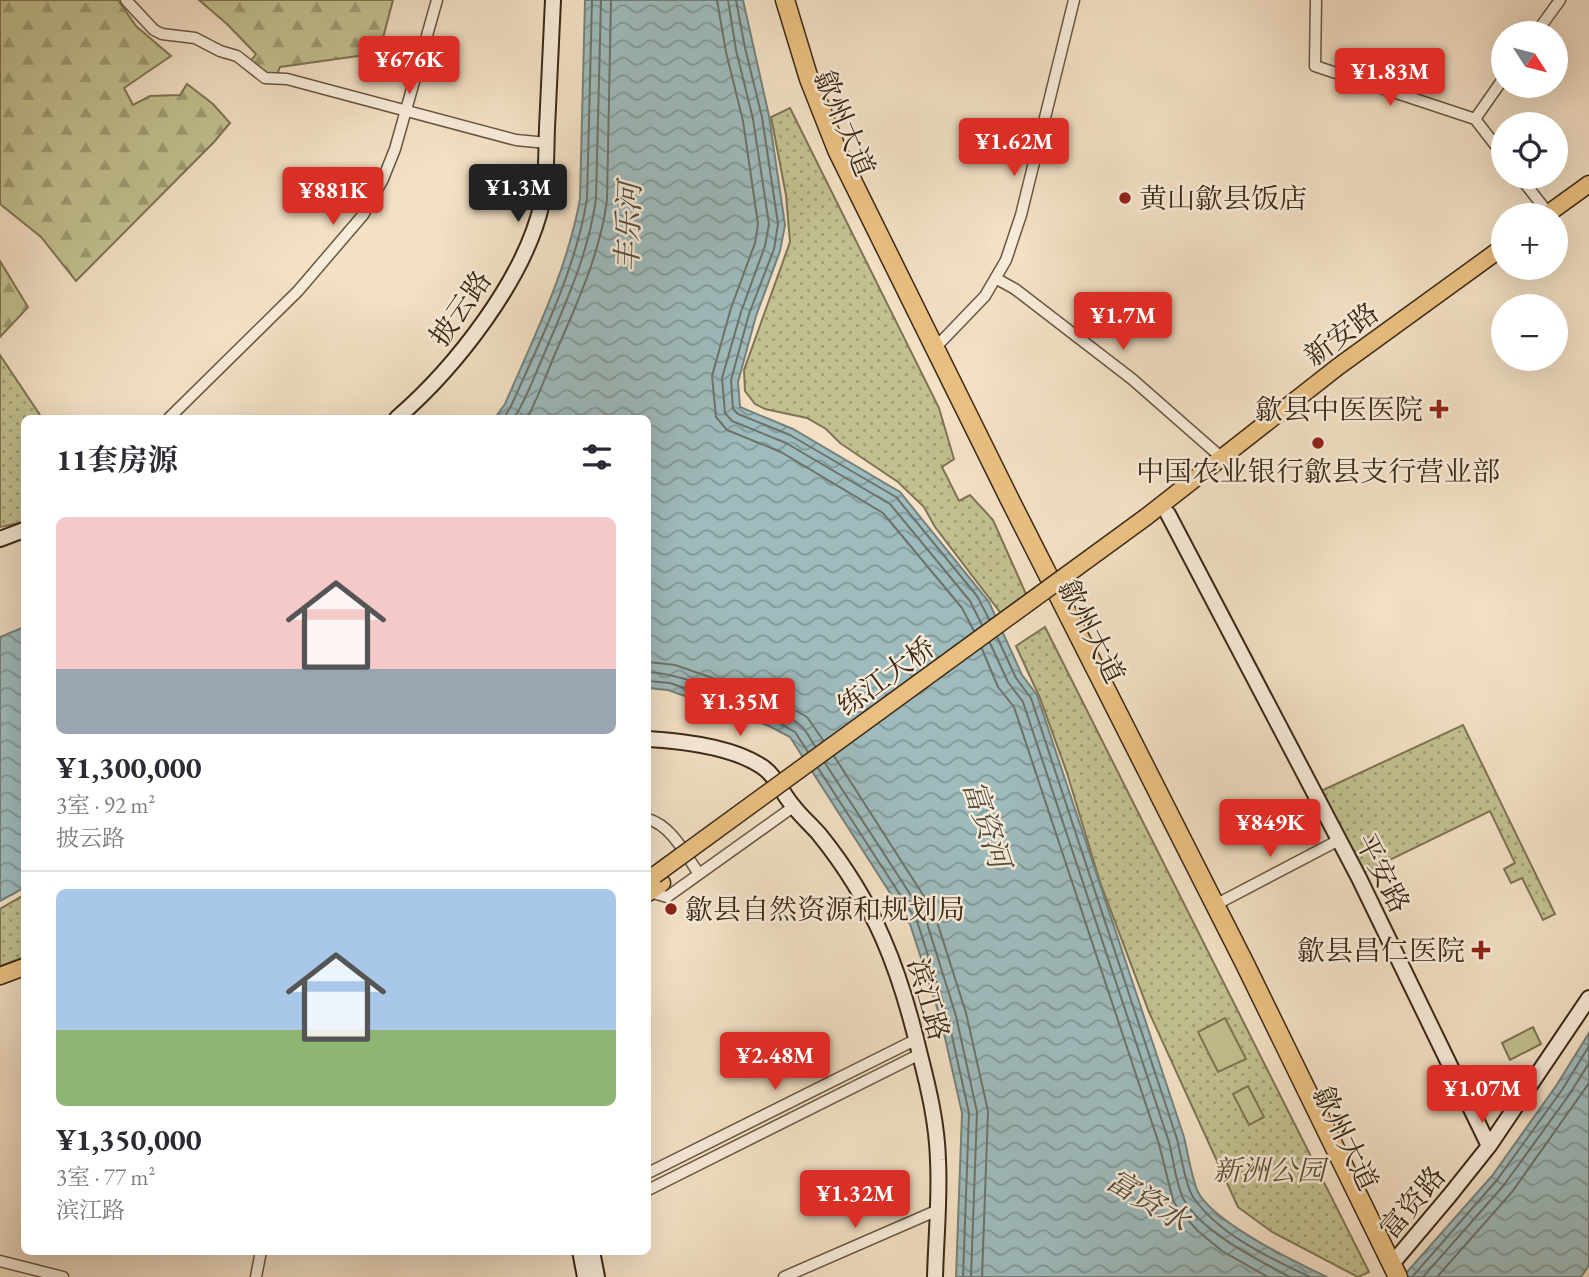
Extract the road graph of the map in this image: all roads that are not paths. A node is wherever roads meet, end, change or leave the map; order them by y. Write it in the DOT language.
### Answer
graph roads {
  1 [pos="126,0"];
  2 [pos="438,0"];
  3 [pos="553,0"];
  4 [pos="773,0"];
  5 [pos="785,0"];
  6 [pos="1074,0"];
  7 [pos="1316,0"];
  8 [pos="1560,0"];
  9 [pos="1545,21"];
  10 [pos="1491,96"];
  11 [pos="407,111"];
  12 [pos="1475,119"];
  13 [pos="1491,140"];
  14 [pos="547,143"];
  15 [pos="1589,184"];
  16 [pos="1589,198"];
  17 [pos="1567,203"];
  18 [pos="1568,208"];
  19 [pos="1491,256"];
  20 [pos="1491,269"];
  21 [pos="997,279"];
  22 [pos="935,348"];
  23 [pos="173,415"];
  24 [pos="400,415"];
  25 [pos="1222,458"];
  26 [pos="1168,514"];
  27 [pos="1149,522"];
  28 [pos="21,531"];
  29 [pos="0,539"];
  30 [pos="651,739"];
  31 [pos="793,807"];
  32 [pos="651,820"];
  33 [pos="1339,840"];
  34 [pos="699,874"];
  35 [pos="652,885"];
  36 [pos="1215,905"];
  37 [pos="21,968"];
  38 [pos="0,976"];
  39 [pos="1589,998"];
  40 [pos="916,1039"];
  41 [pos="920,1054"];
  42 [pos="1489,1146"];
  43 [pos="651,1172"];
  44 [pos="651,1188"];
  45 [pos="937,1210"];
  46 [pos="260,1255"];
  47 [pos="581,1255"];
  48 [pos="593,1255"];
  49 [pos="0,1261"];
  50 [pos="1392,1273"];
  51 [pos="63,1277"];
  52 [pos="256,1277"];
  53 [pos="585,1277"];
  54 [pos="597,1277"];
  55 [pos="784,1277"];
  56 [pos="935,1277"];
  1 -- 11 [label="street"];
  2 -- 11 [label="street"];
  3 -- 14 [label="street, 披云路"];
  4 -- 50 [label="highway, 歙州大道"];
  5 -- 22 [label="highway, 歙州大道"];
  6 -- 21 [label="street"];
  7 -- 12 [label="street"];
  8 -- 9 [label="street"];
  10 -- 12 [label="street"];
  11 -- 14 [label="street"];
  11 -- 23 [label="street"];
  12 -- 13 [label="street"];
  14 -- 24 [label="street, 披云路"];
  15 -- 17 [label="main road"];
  16 -- 18 [label="main road"];
  19 -- 25 [label="main road, 新安路"];
  20 -- 26 [label="main road, 新安路"];
  21 -- 22 [label="street"];
  21 -- 25 [label="street"];
  22 -- 36 [label="highway, 歙州大道"];
  25 -- 27 [label="main road, 新安路"];
  26 -- 27 [label="main road, 新安路"];
  26 -- 33 [label="street, 平安路"];
  27 -- 35 [label="main road, 练江大桥, bridge"];
  28 -- 29 [label="street"];
  30 -- 31 [label="street, 滨江路"];
  31 -- 34 [label="street"];
  31 -- 40 [label="street, 滨江路"];
  32 -- 34 [label="street"];
  33 -- 36 [label="street"];
  33 -- 42 [label="street, 平安路"];
  34 -- 35 [label="street"];
  36 -- 50 [label="highway, 歙州大道"];
  37 -- 38 [label="main road"];
  39 -- 42 [label="street, 富资路"];
  40 -- 41 [label="street, 滨江路"];
  40 -- 43 [label="street"];
  41 -- 44 [label="street"];
  41 -- 45 [label="street, 滨江路"];
  42 -- 50 [label="street, 富资路"];
  45 -- 55 [label="street"];
  45 -- 56 [label="street, 滨江路"];
  46 -- 52 [label="street"];
  47 -- 53 [label="street"];
  48 -- 54 [label="street"];
  49 -- 51 [label="street"];
}
